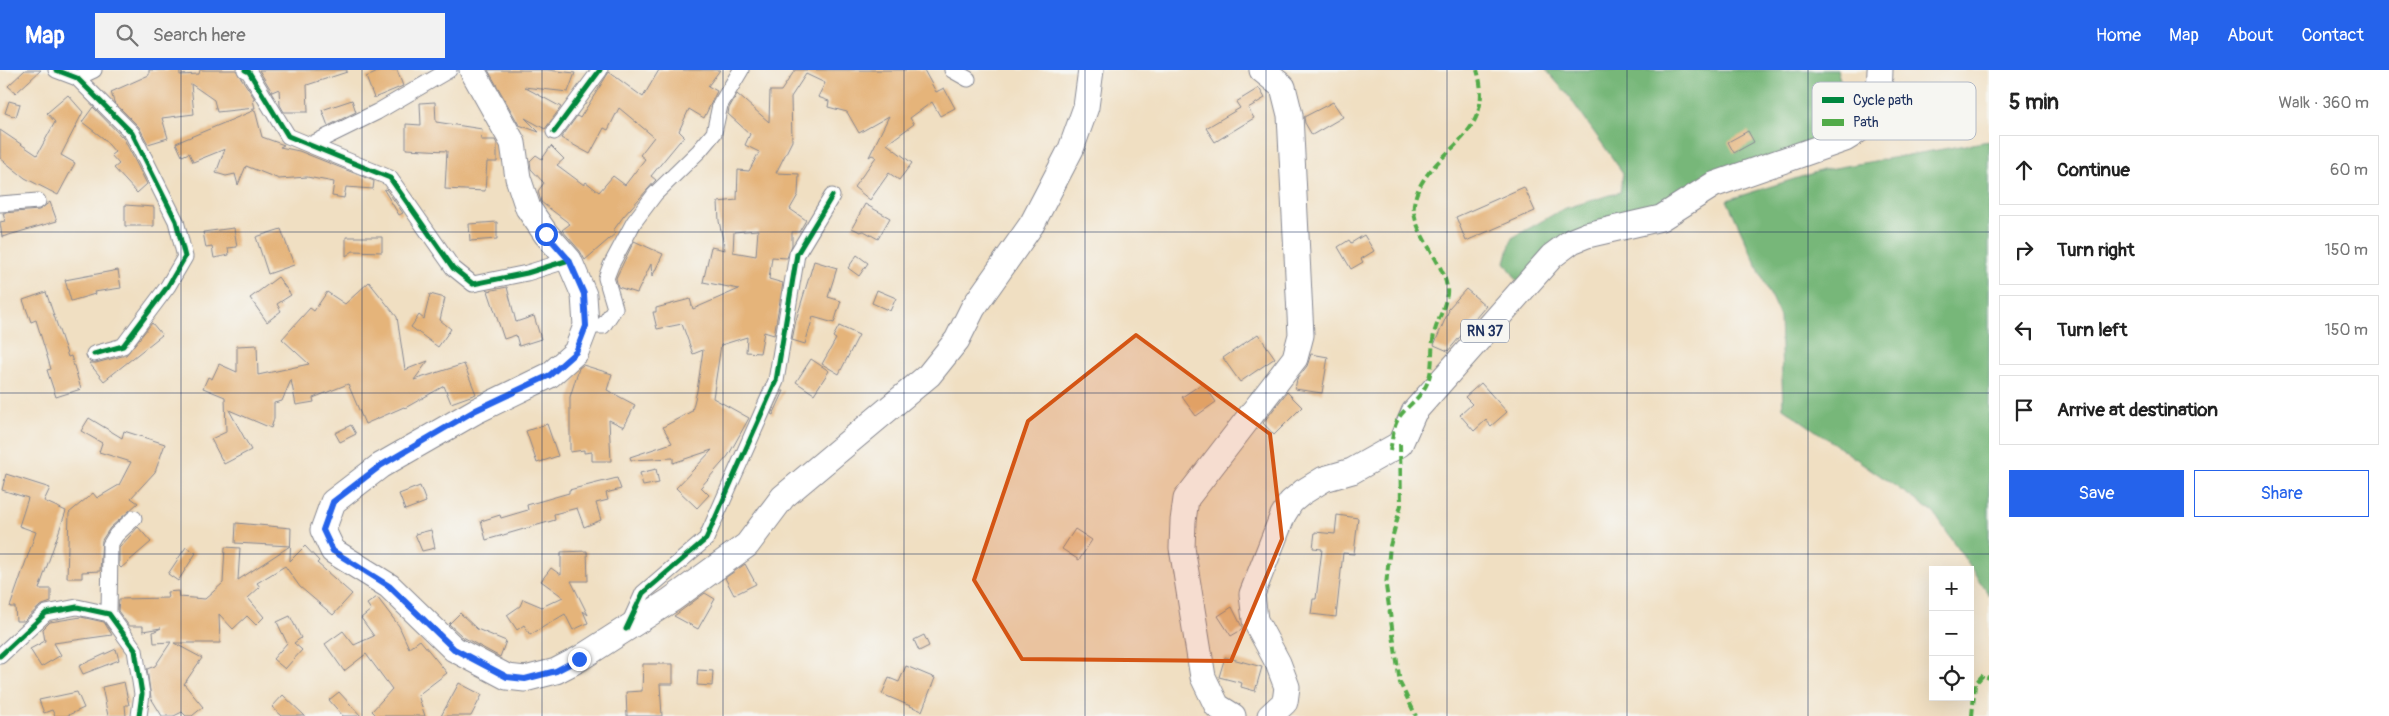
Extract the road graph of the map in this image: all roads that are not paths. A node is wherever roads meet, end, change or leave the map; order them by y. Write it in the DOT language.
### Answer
graph roads {
  1 [pos="56,70"];
  2 [pos="94,70"];
  3 [pos="245,70"];
  4 [pos="449,70"];
  5 [pos="472,70"];
  6 [pos="600,70"];
  7 [pos="741,70"];
  8 [pos="952,70"];
  9 [pos="1091,70"];
  10 [pos="1262,70"];
  11 [pos="77,78"];
  12 [pos="968,79"];
  13 [pos="554,132"];
  14 [pos="1842,140"];
  15 [pos="310,145"];
  16 [pos="832,196"];
  17 [pos="38,201"];
  18 [pos="0,204"];
  19 [pos="569,260"];
  20 [pos="586,326"];
  21 [pos="94,354"];
  22 [pos="134,518"];
  23 [pos="109,614"];
  24 [pos="626,629"];
  25 [pos="0,656"];
  26 [pos="139,716"];
  27 [pos="1233,716"];
  28 [pos="1270,716"];
  1 -- 11 [label="street"];
  2 -- 11 [label="street"];
  3 -- 15 [label="street"];
  4 -- 15 [label="street"];
  5 -- 19 [label="main road"];
  6 -- 13 [label="street"];
  7 -- 20 [label="street"];
  8 -- 12 [label="street"];
  9 -- 24 [label="main road"];
  10 -- 27 [label="main road"];
  11 -- 21 [label="street"];
  14 -- 28 [label="main road, RN 37"];
  15 -- 19 [label="street"];
  16 -- 24 [label="street"];
  17 -- 18 [label="street"];
  19 -- 20 [label="main road"];
  20 -- 24 [label="main road"];
  22 -- 23 [label="street"];
  23 -- 25 [label="street"];
  23 -- 26 [label="street"];
}
